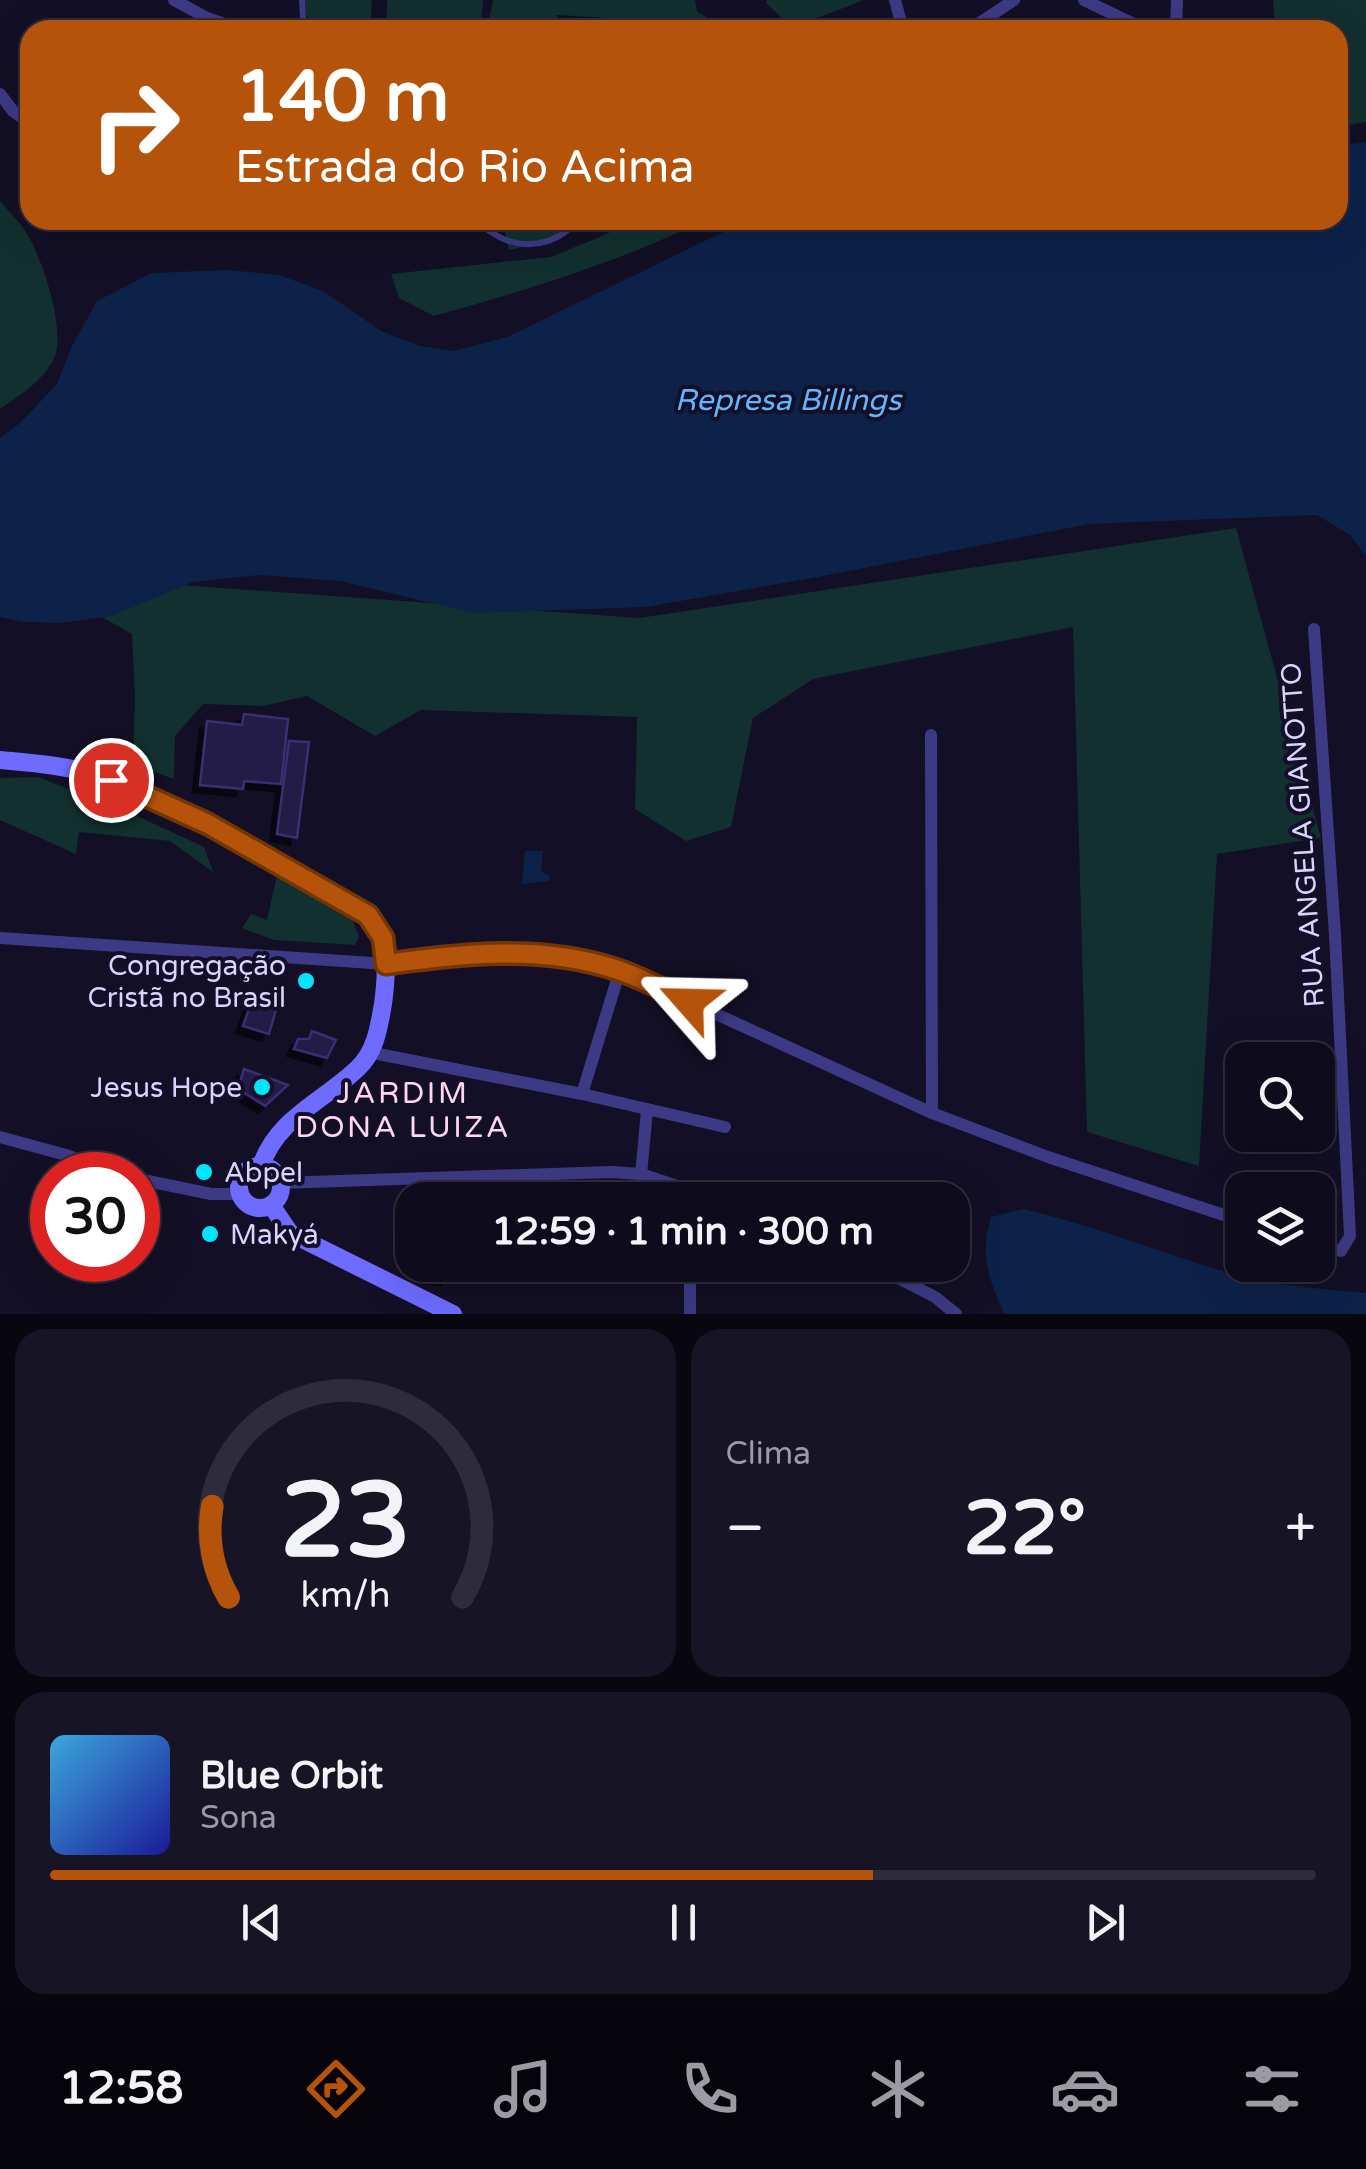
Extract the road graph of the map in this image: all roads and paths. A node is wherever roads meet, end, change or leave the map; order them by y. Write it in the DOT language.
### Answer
graph roads {
  1 [pos="174,0"];
  2 [pos="1014,0"];
  3 [pos="1084,0"];
  4 [pos="214,20"];
  5 [pos="984,20"];
  6 [pos="1125,20"];
  7 [pos="0,94"];
  8 [pos="20,116"];
  9 [pos="490,230"];
  10 [pos="569,230"];
  11 [pos="1314,628"];
  12 [pos="931,735"];
  13 [pos="0,760"];
  14 [pos="0,938"];
  15 [pos="386,964"];
  16 [pos="620,970"];
  17 [pos="368,1052"];
  18 [pos="582,1094"];
  19 [pos="646,1110"];
  20 [pos="932,1113"];
  21 [pos="725,1127"];
  22 [pos="0,1138"];
  23 [pos="54,1152"];
  24 [pos="261,1166"];
  25 [pos="641,1174"];
  26 [pos="280,1182"];
  27 [pos="659,1182"];
  28 [pos="160,1184"];
  29 [pos="240,1194"];
  30 [pos="271,1204"];
  31 [pos="1225,1215"];
  32 [pos="1335,1250"];
  33 [pos="690,1282"];
  34 [pos="906,1282"];
  35 [pos="453,1314"];
  36 [pos="690,1314"];
  37 [pos="956,1314"];
  1 -- 4 [label="street"];
  2 -- 5 [label="street"];
  3 -- 6 [label="street"];
  7 -- 8 [label="street"];
  9 -- 10 [label="lane"];
  11 -- 32 [label="street, RUA ANGELA GIANOTTO"];
  12 -- 20 [label="street"];
  13 -- 15 [label="main road"];
  14 -- 15 [label="street"];
  15 -- 16 [label="street"];
  15 -- 17 [label="main road"];
  16 -- 18 [label="street"];
  16 -- 20 [label="street"];
  17 -- 18 [label="street"];
  17 -- 24 [label="main road"];
  18 -- 19 [label="street"];
  19 -- 21 [label="street"];
  19 -- 25 [label="street"];
  20 -- 31 [label="street"];
  22 -- 23 [label="street"];
  24 -- 26 [label="main road"];
  24 -- 29 [label="main road"];
  25 -- 26 [label="street"];
  25 -- 27 [label="street"];
  26 -- 30 [label="main road"];
  28 -- 29 [label="street"];
  29 -- 30 [label="main road"];
  30 -- 35 [label="main road"];
  33 -- 36 [label="street"];
  34 -- 37 [label="street"];
}
